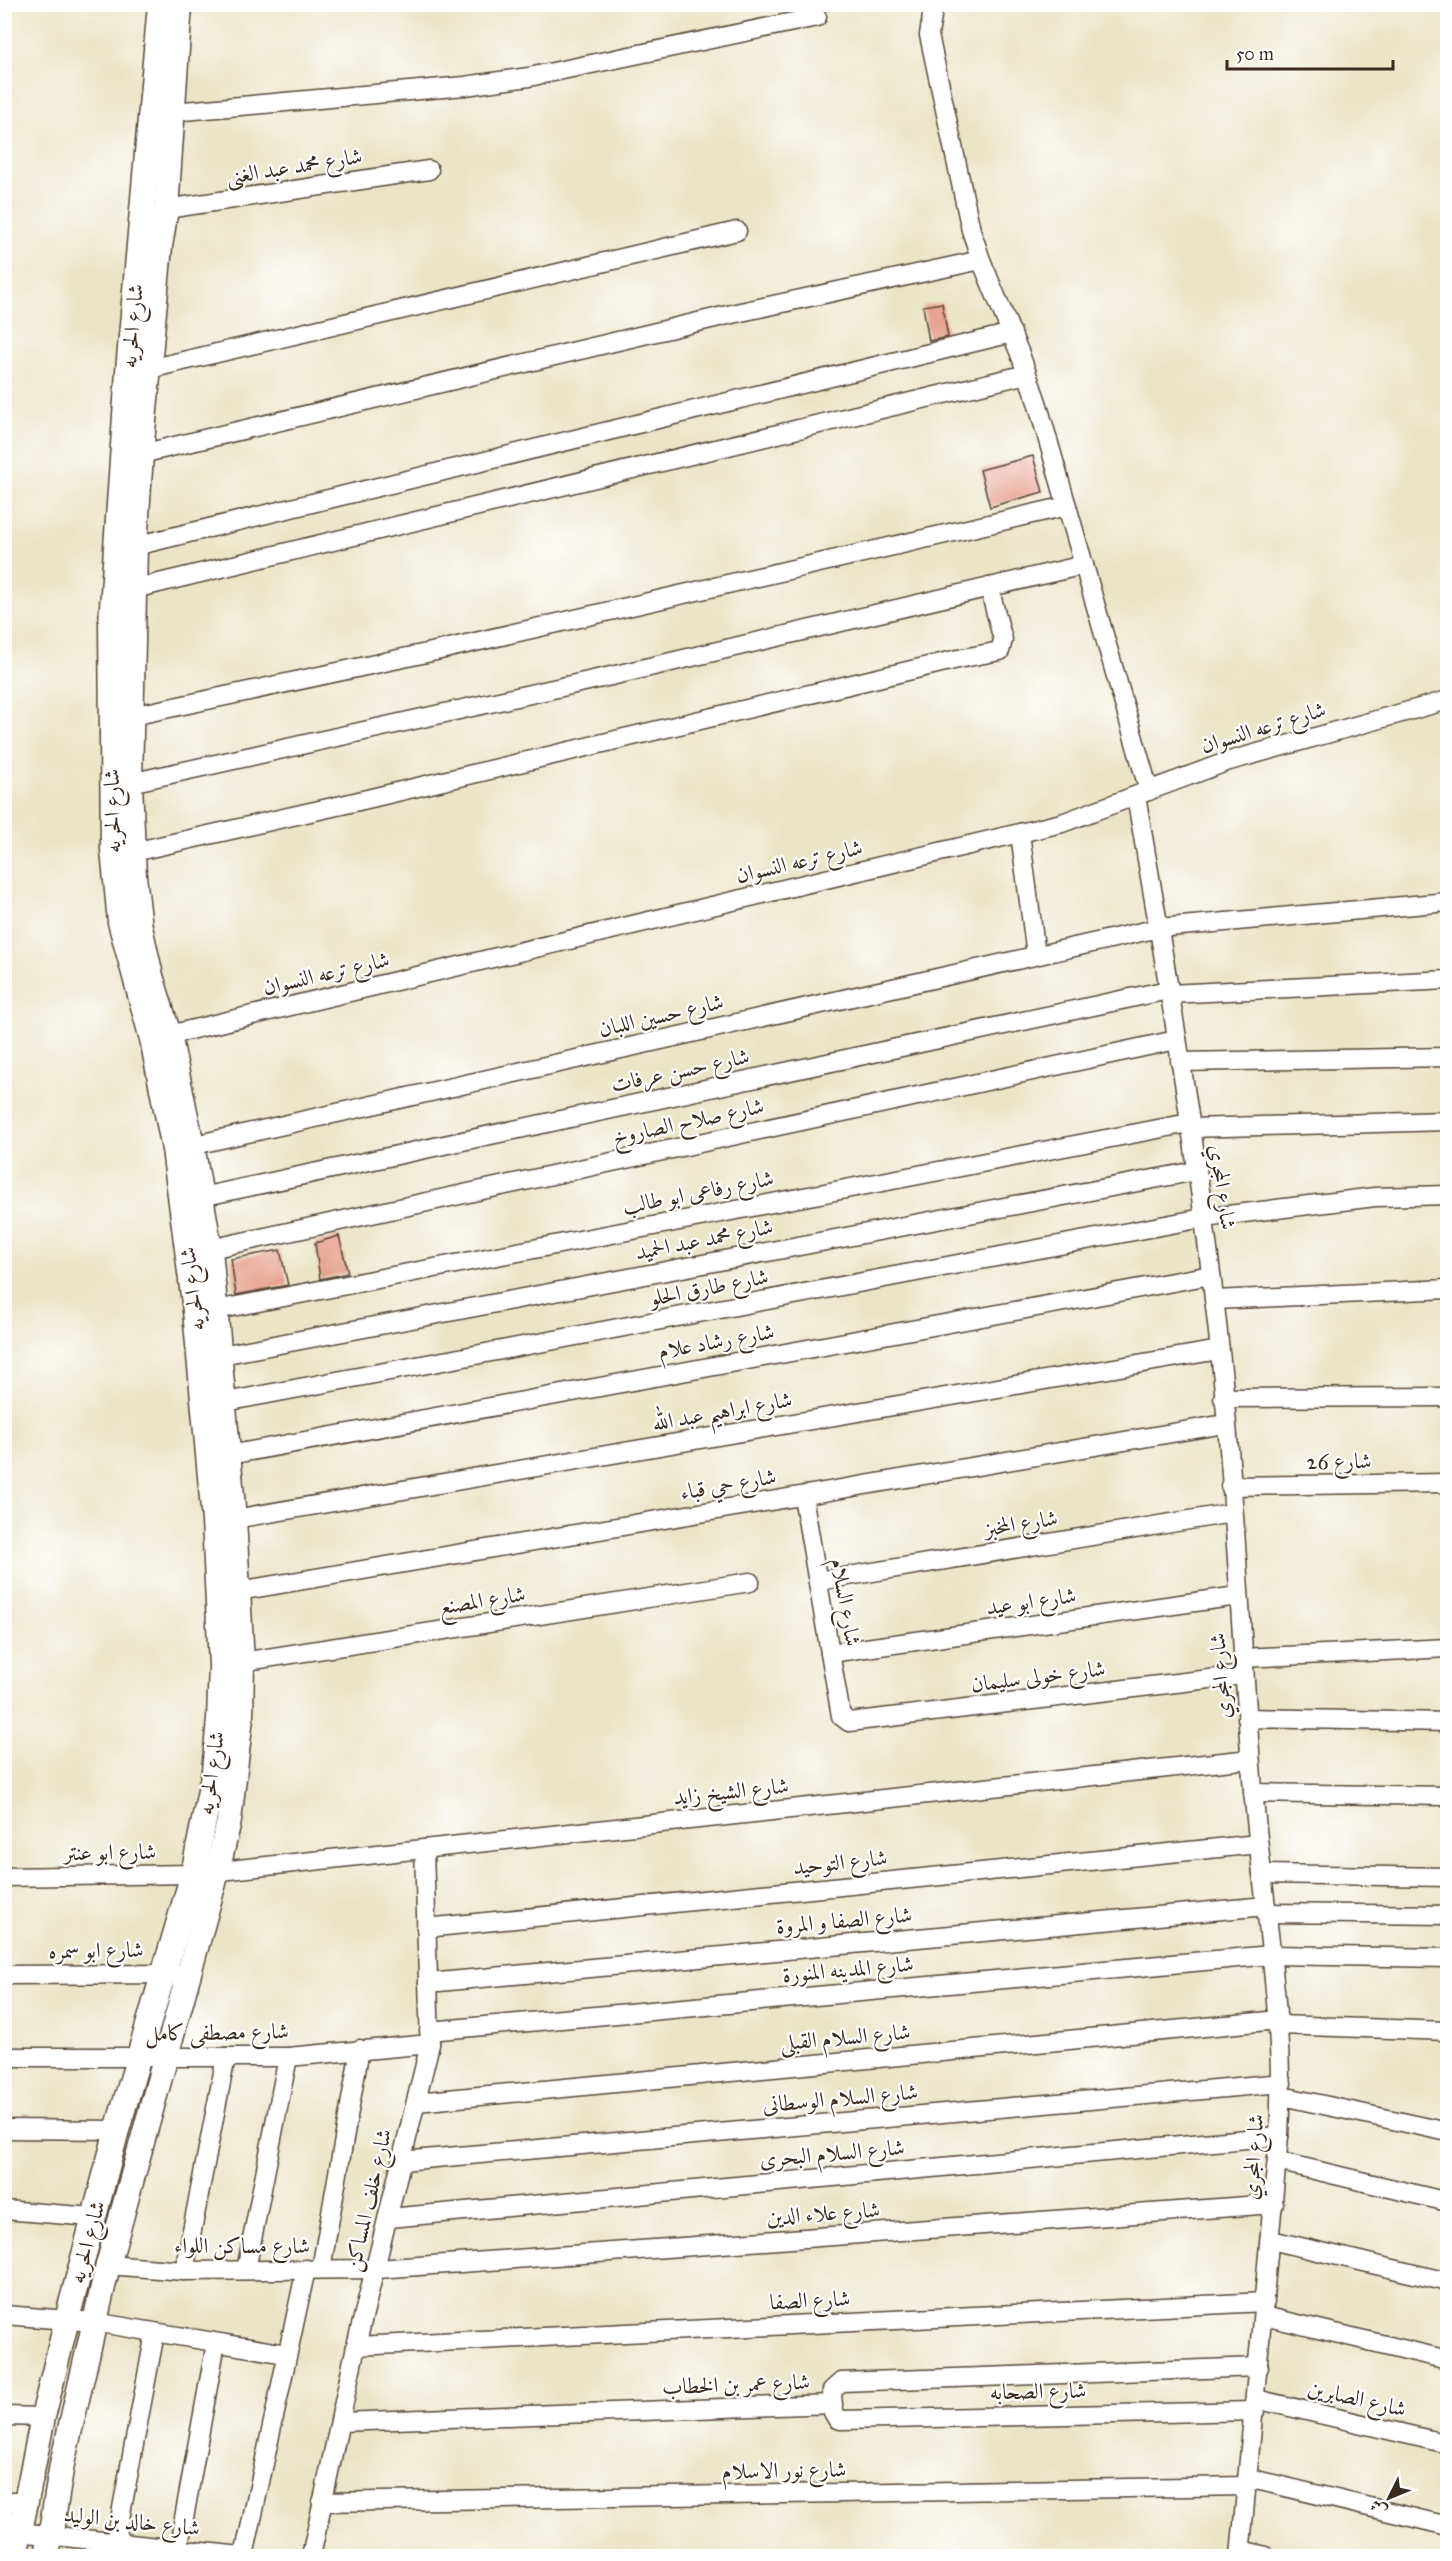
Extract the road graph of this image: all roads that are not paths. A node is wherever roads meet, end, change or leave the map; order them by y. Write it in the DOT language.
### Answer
graph roads {
  1 [pos="160,4"];
  2 [pos="180,4"];
  3 [pos="934,4"];
  4 [pos="817,17"];
  5 [pos="172,112"];
  6 [pos="429,170"];
  7 [pos="166,209"];
  8 [pos="737,231"];
  9 [pos="149,245"];
  10 [pos="981,260"];
  11 [pos="1012,333"];
  12 [pos="149,369"];
  13 [pos="1027,374"];
  14 [pos="141,454"];
  15 [pos="1067,506"];
  16 [pos="135,546"];
  17 [pos="1084,565"];
  18 [pos="988,587"];
  19 [pos="134,589"];
  20 [pos="1448,700"];
  21 [pos="132,716"];
  22 [pos="130,783"];
  23 [pos="1143,794"];
  24 [pos="1020,833"];
  25 [pos="133,852"];
  26 [pos="1448,902"];
  27 [pos="1159,928"];
  28 [pos="1036,955"];
  29 [pos="1448,980"];
  30 [pos="1169,992"];
  31 [pos="160,1037"];
  32 [pos="1176,1040"];
  33 [pos="1448,1057"];
  34 [pos="1180,1062"];
  35 [pos="1448,1120"];
  36 [pos="1189,1125"];
  37 [pos="183,1147"];
  38 [pos="1196,1171"];
  39 [pos="1448,1195"];
  40 [pos="201,1197"];
  41 [pos="1203,1218"];
  42 [pos="210,1249"];
  43 [pos="1211,1275"];
  44 [pos="1448,1289"];
  45 [pos="1214,1300"];
  46 [pos="216,1310"];
  47 [pos="1219,1350"];
  48 [pos="221,1355"];
  49 [pos="1448,1397"];
  50 [pos="1223,1398"];
  51 [pos="225,1402"];
  52 [pos="1225,1424"];
  53 [pos="229,1455"];
  54 [pos="1448,1483"];
  55 [pos="1230,1486"];
  56 [pos="803,1496"];
  57 [pos="1232,1513"];
  58 [pos="234,1519"];
  59 [pos="818,1581"];
  60 [pos="750,1582"];
  61 [pos="239,1592"];
  62 [pos="1238,1596"];
  63 [pos="1448,1648"];
  64 [pos="830,1653"];
  65 [pos="232,1664"];
  66 [pos="1243,1666"];
  67 [pos="841,1716"];
  68 [pos="1247,1718"];
  69 [pos="1448,1722"];
  70 [pos="1250,1759"];
  71 [pos="1253,1793"];
  72 [pos="1448,1796"];
  73 [pos="1258,1844"];
  74 [pos="423,1849"];
  75 [pos="217,1872"];
  76 [pos="193,1874"];
  77 [pos="1262,1874"];
  78 [pos="4,1877"];
  79 [pos="1448,1877"];
  80 [pos="1266,1909"];
  81 [pos="1448,1915"];
  82 [pos="426,1928"];
  83 [pos="1271,1955"];
  84 [pos="1448,1958"];
  85 [pos="163,1974"];
  86 [pos="188,1974"];
  87 [pos="4,1975"];
  88 [pos="428,1983"];
  89 [pos="1279,2022"];
  90 [pos="1448,2031"];
  91 [pos="430,2037"];
  92 [pos="360,2049"];
  93 [pos="4,2057"];
  94 [pos="140,2057"];
  95 [pos="166,2057"];
  96 [pos="226,2057"];
  97 [pos="288,2057"];
  98 [pos="1282,2089"];
  99 [pos="416,2102"];
  100 [pos="4,2129"];
  101 [pos="117,2130"];
  102 [pos="1448,2132"];
  103 [pos="1279,2136"];
  104 [pos="402,2161"];
  105 [pos="1277,2161"];
  106 [pos="1448,2202"];
  107 [pos="1274,2204"];
  108 [pos="4,2210"];
  109 [pos="93,2217"];
  110 [pos="389,2218"];
  111 [pos="1270,2240"];
  112 [pos="108,2265"];
  113 [pos="313,2269"];
  114 [pos="377,2269"];
  115 [pos="246,2270"];
  116 [pos="184,2271"];
  117 [pos="1448,2282"];
  118 [pos="1264,2309"];
  119 [pos="4,2315"];
  120 [pos="67,2319"];
  121 [pos="94,2322"];
  122 [pos="155,2333"];
  123 [pos="216,2343"];
  124 [pos="356,2346"];
  125 [pos="286,2354"];
  126 [pos="1448,2360"];
  127 [pos="1259,2367"];
  128 [pos="832,2404"];
  129 [pos="1256,2405"];
  130 [pos="4,2416"];
  131 [pos="43,2417"];
  132 [pos="340,2422"];
  133 [pos="1448,2444"];
  134 [pos="1248,2482"];
  135 [pos="15,2501"];
  136 [pos="322,2502"];
  137 [pos="1448,2526"];
  138 [pos="19,2532"];
  139 [pos="48,2546"];
  140 [pos="114,2549"];
  141 [pos="178,2553"];
  142 [pos="1240,2553"];
  143 [pos="15,2556"];
  144 [pos="242,2556"];
  145 [pos="311,2556"];
  146 [pos="1266,2556"];
  1 -- 9 [label="main road, شارع الحريه"];
  2 -- 5 [label="main road, شارع الحريه"];
  3 -- 10 [label="street, شارع المجري"];
  4 -- 5 [label="street"];
  5 -- 7 [label="main road, شارع الحريه"];
  6 -- 7 [label="street, شارع محمد عبد الغنى"];
  7 -- 9 [label="main road, شارع الحريه"];
  8 -- 12 [label="street"];
  9 -- 12 [label="main road, شارع الحريه"];
  9 -- 31 [label="main road, شارع الحريه"];
  10 -- 11 [label="street, شارع المجري"];
  10 -- 14 [label="street"];
  11 -- 13 [label="street, شارع المجري"];
  11 -- 16 [label="street"];
  12 -- 14 [label="main road, شارع الحريه"];
  13 -- 15 [label="street, شارع المجري"];
  13 -- 19 [label="street"];
  14 -- 16 [label="main road, شارع الحريه"];
  15 -- 17 [label="street, شارع المجري"];
  15 -- 21 [label="street"];
  16 -- 19 [label="main road, شارع الحريه"];
  17 -- 18 [label="street"];
  17 -- 23 [label="street, شارع المجري"];
  18 -- 22 [label="street"];
  18 -- 25 [label="street"];
  19 -- 21 [label="main road, شارع الحريه"];
  20 -- 23 [label="street, شارع ترعه النسوان"];
  21 -- 22 [label="main road, شارع الحريه"];
  22 -- 25 [label="main road, شارع الحريه"];
  23 -- 24 [label="street, شارع ترعه النسوان"];
  23 -- 27 [label="street, شارع المجري"];
  24 -- 28 [label="street"];
  24 -- 31 [label="street, شارع ترعه النسوان"];
  25 -- 31 [label="main road, شارع الحريه"];
  26 -- 27 [label="street, شارع حسين اللبان"];
  27 -- 28 [label="street, شارع حسين اللبان"];
  27 -- 30 [label="street, شارع المجري"];
  28 -- 37 [label="street, شارع حسين اللبان"];
  29 -- 30 [label="street, شارع حسن عرفات"];
  30 -- 32 [label="street, شارع المجري"];
  30 -- 40 [label="street, شارع حسن عرفات"];
  31 -- 37 [label="main road, شارع الحريه"];
  32 -- 34 [label="street, شارع المجري"];
  32 -- 42 [label="street, شارع صلاح الصاروخ"];
  33 -- 34 [label="street"];
  34 -- 36 [label="street, شارع المجري"];
  35 -- 36 [label="street, شارع رفاعى ابو طالب"];
  36 -- 38 [label="street, شارع المجري"];
  36 -- 46 [label="street, شارع رفاعى ابو طالب"];
  37 -- 40 [label="main road, شارع الحريه"];
  37 -- 65 [label="main road, شارع الحريه"];
  38 -- 41 [label="street, شارع المجري"];
  38 -- 48 [label="street, شارع محمد عبد الحميد"];
  39 -- 41 [label="street, شارع طارق الحلو"];
  40 -- 42 [label="main road, شارع الحريه"];
  41 -- 43 [label="street, شارع المجري"];
  41 -- 51 [label="street, شارع طارق الحلو"];
  42 -- 46 [label="main road, شارع الحريه"];
  43 -- 45 [label="street, شارع المجري"];
  43 -- 53 [label="street, شارع رشاد علام"];
  44 -- 45 [label="street"];
  45 -- 47 [label="street, شارع المجري"];
  46 -- 48 [label="main road, شارع الحريه"];
  47 -- 50 [label="street, شارع المجري"];
  47 -- 58 [label="street, شارع ابراهيم عبد الله"];
  48 -- 51 [label="main road, شارع الحريه"];
  49 -- 50 [label="street"];
  50 -- 52 [label="street, شارع المجري"];
  51 -- 53 [label="main road, شارع الحريه"];
  52 -- 55 [label="street, شارع المجري"];
  52 -- 56 [label="street, شارع حي قباء"];
  53 -- 58 [label="main road, شارع الحريه"];
  54 -- 55 [label="street, شارع 26"];
  55 -- 57 [label="street, شارع المجري"];
  56 -- 59 [label="street, شارع السلام"];
  56 -- 61 [label="street, شارع حي قباء"];
  57 -- 59 [label="street, شارع المخبز"];
  57 -- 62 [label="street, شارع المجري"];
  58 -- 61 [label="main road, شارع الحريه"];
  59 -- 64 [label="street, شارع السلام"];
  60 -- 65 [label="street, شارع المصنع"];
  61 -- 65 [label="main road, شارع الحريه"];
  62 -- 64 [label="street, شارع ابو عيد"];
  62 -- 66 [label="street, شارع المجري"];
  63 -- 66 [label="street, شارع خولى سليمان"];
  64 -- 67 [label="street, شارع السلام"];
  65 -- 75 [label="main road, شارع الحريه"];
  65 -- 76 [label="main road, شارع الحريه"];
  66 -- 67 [label="street, شارع خولى سليمان"];
  66 -- 68 [label="street, شارع المجري"];
  68 -- 69 [label="street"];
  68 -- 70 [label="street, شارع المجري"];
  70 -- 71 [label="street, شارع المجري"];
  70 -- 74 [label="street, شارع الشيخ زايد"];
  71 -- 72 [label="street"];
  71 -- 73 [label="street, شارع المجري"];
  73 -- 77 [label="street, شارع المجري"];
  73 -- 82 [label="street, شارع التوحيد"];
  74 -- 75 [label="street, شارع الشيخ زايد"];
  74 -- 82 [label="street, شارع خلف المساكن"];
  75 -- 76 [label="street, شارع ابو عنتر"];
  75 -- 86 [label="main road, شارع الحريه"];
  76 -- 78 [label="street, شارع ابو عنتر"];
  76 -- 85 [label="main road, شارع الحريه"];
  77 -- 79 [label="street"];
  77 -- 80 [label="street, شارع المجري"];
  80 -- 81 [label="street, شارع الصفا و المروة"];
  80 -- 83 [label="street, شارع المجري"];
  80 -- 88 [label="street, شارع الصفا و المروة"];
  82 -- 88 [label="street, شارع خلف المساكن"];
  83 -- 84 [label="street, شارع المدينه المنورة"];
  83 -- 89 [label="street, شارع المجري"];
  83 -- 91 [label="street, شارع المدينه المنورة"];
  85 -- 86 [label="street, شارع ابو سمره"];
  85 -- 87 [label="street, شارع ابو سمره"];
  85 -- 94 [label="main road, شارع الحريه"];
  86 -- 95 [label="main road, شارع الحريه"];
  88 -- 91 [label="street, شارع خلف المساكن"];
  89 -- 90 [label="street, شارع السلام القبلى"];
  89 -- 98 [label="street, شارع المجري"];
  89 -- 99 [label="street, شارع السلام القبلى"];
  91 -- 92 [label="street, شارع مصطفى كامل"];
  91 -- 99 [label="street, شارع خلف المساكن"];
  92 -- 97 [label="street, شارع مصطفى كامل"];
  92 -- 113 [label="street"];
  93 -- 94 [label="street, شارع مصطفى كامل"];
  94 -- 95 [label="street, شارع مصطفى كامل"];
  94 -- 101 [label="main road, شارع الحريه"];
  95 -- 96 [label="street, شارع مصطفى كامل"];
  95 -- 112 [label="main road, شارع الحريه"];
  96 -- 97 [label="street, شارع مصطفى كامل"];
  96 -- 116 [label="street"];
  97 -- 115 [label="street"];
  98 -- 102 [label="street, شارع السلام الوسطانى"];
  98 -- 103 [label="street, شارع المجري"];
  98 -- 104 [label="street, شارع السلام الوسطانى"];
  99 -- 104 [label="street, شارع خلف المساكن"];
  100 -- 101 [label="street"];
  101 -- 109 [label="main road, شارع الحريه"];
  103 -- 105 [label="street, شارع المجري"];
  103 -- 110 [label="street, شارع السلام البحرى"];
  104 -- 110 [label="street, شارع خلف المساكن"];
  105 -- 106 [label="street"];
  105 -- 107 [label="street, شارع المجري"];
  107 -- 111 [label="street, شارع المجري"];
  107 -- 114 [label="street, شارع علاء الدين"];
  108 -- 109 [label="street"];
  109 -- 120 [label="main road, شارع الحريه"];
  110 -- 114 [label="street, شارع خلف المساكن"];
  111 -- 117 [label="street"];
  111 -- 118 [label="street, شارع المجري"];
  112 -- 116 [label="street, شارع مساكن اللواء"];
  112 -- 121 [label="main road, شارع الحريه"];
  113 -- 114 [label="street, شارع مساكن اللواء"];
  113 -- 115 [label="street, شارع مساكن اللواء"];
  113 -- 125 [label="street"];
  114 -- 124 [label="street, شارع خلف المساكن"];
  115 -- 116 [label="street, شارع مساكن اللواء"];
  118 -- 124 [label="street, شارع الصفا"];
  118 -- 126 [label="street, شارع الصفا"];
  118 -- 127 [label="street, شارع المجري"];
  119 -- 120 [label="street"];
  120 -- 121 [label="street"];
  120 -- 131 [label="main road, شارع الحريه"];
  121 -- 122 [label="street"];
  121 -- 139 [label="main road, شارع الحريه"];
  122 -- 123 [label="street"];
  122 -- 140 [label="street"];
  123 -- 125 [label="street"];
  123 -- 141 [label="street"];
  124 -- 132 [label="street, شارع خلف المساكن"];
  125 -- 144 [label="street"];
  127 -- 128 [label="street, شارع عمر بن الخطاب"];
  127 -- 129 [label="street, شارع المجري"];
  128 -- 129 [label="street, شارع الصحابه"];
  128 -- 132 [label="street, شارع عمر بن الخطاب"];
  129 -- 133 [label="street, شارع الصابرين"];
  129 -- 134 [label="street, شارع المجري"];
  130 -- 131 [label="street"];
  131 -- 135 [label="main road, شارع الحريه"];
  132 -- 136 [label="street, شارع خلف المساكن"];
  134 -- 136 [label="street, شارع نور الاسلام"];
  134 -- 137 [label="street, شارع نور الاسلام"];
  134 -- 142 [label="street, شارع المجري"];
  135 -- 138 [label="main road, شارع الحريه"];
  136 -- 145 [label="street, شارع خلف المساكن"];
  138 -- 139 [label="street, شارع خالد بن الوليد"];
  138 -- 143 [label="main road, شارع الحريه"];
  139 -- 140 [label="street, شارع خالد بن الوليد"];
  140 -- 141 [label="street, شارع خالد بن الوليد"];
  141 -- 144 [label="street, شارع خالد بن الوليد"];
  142 -- 146 [label="street"];
}
